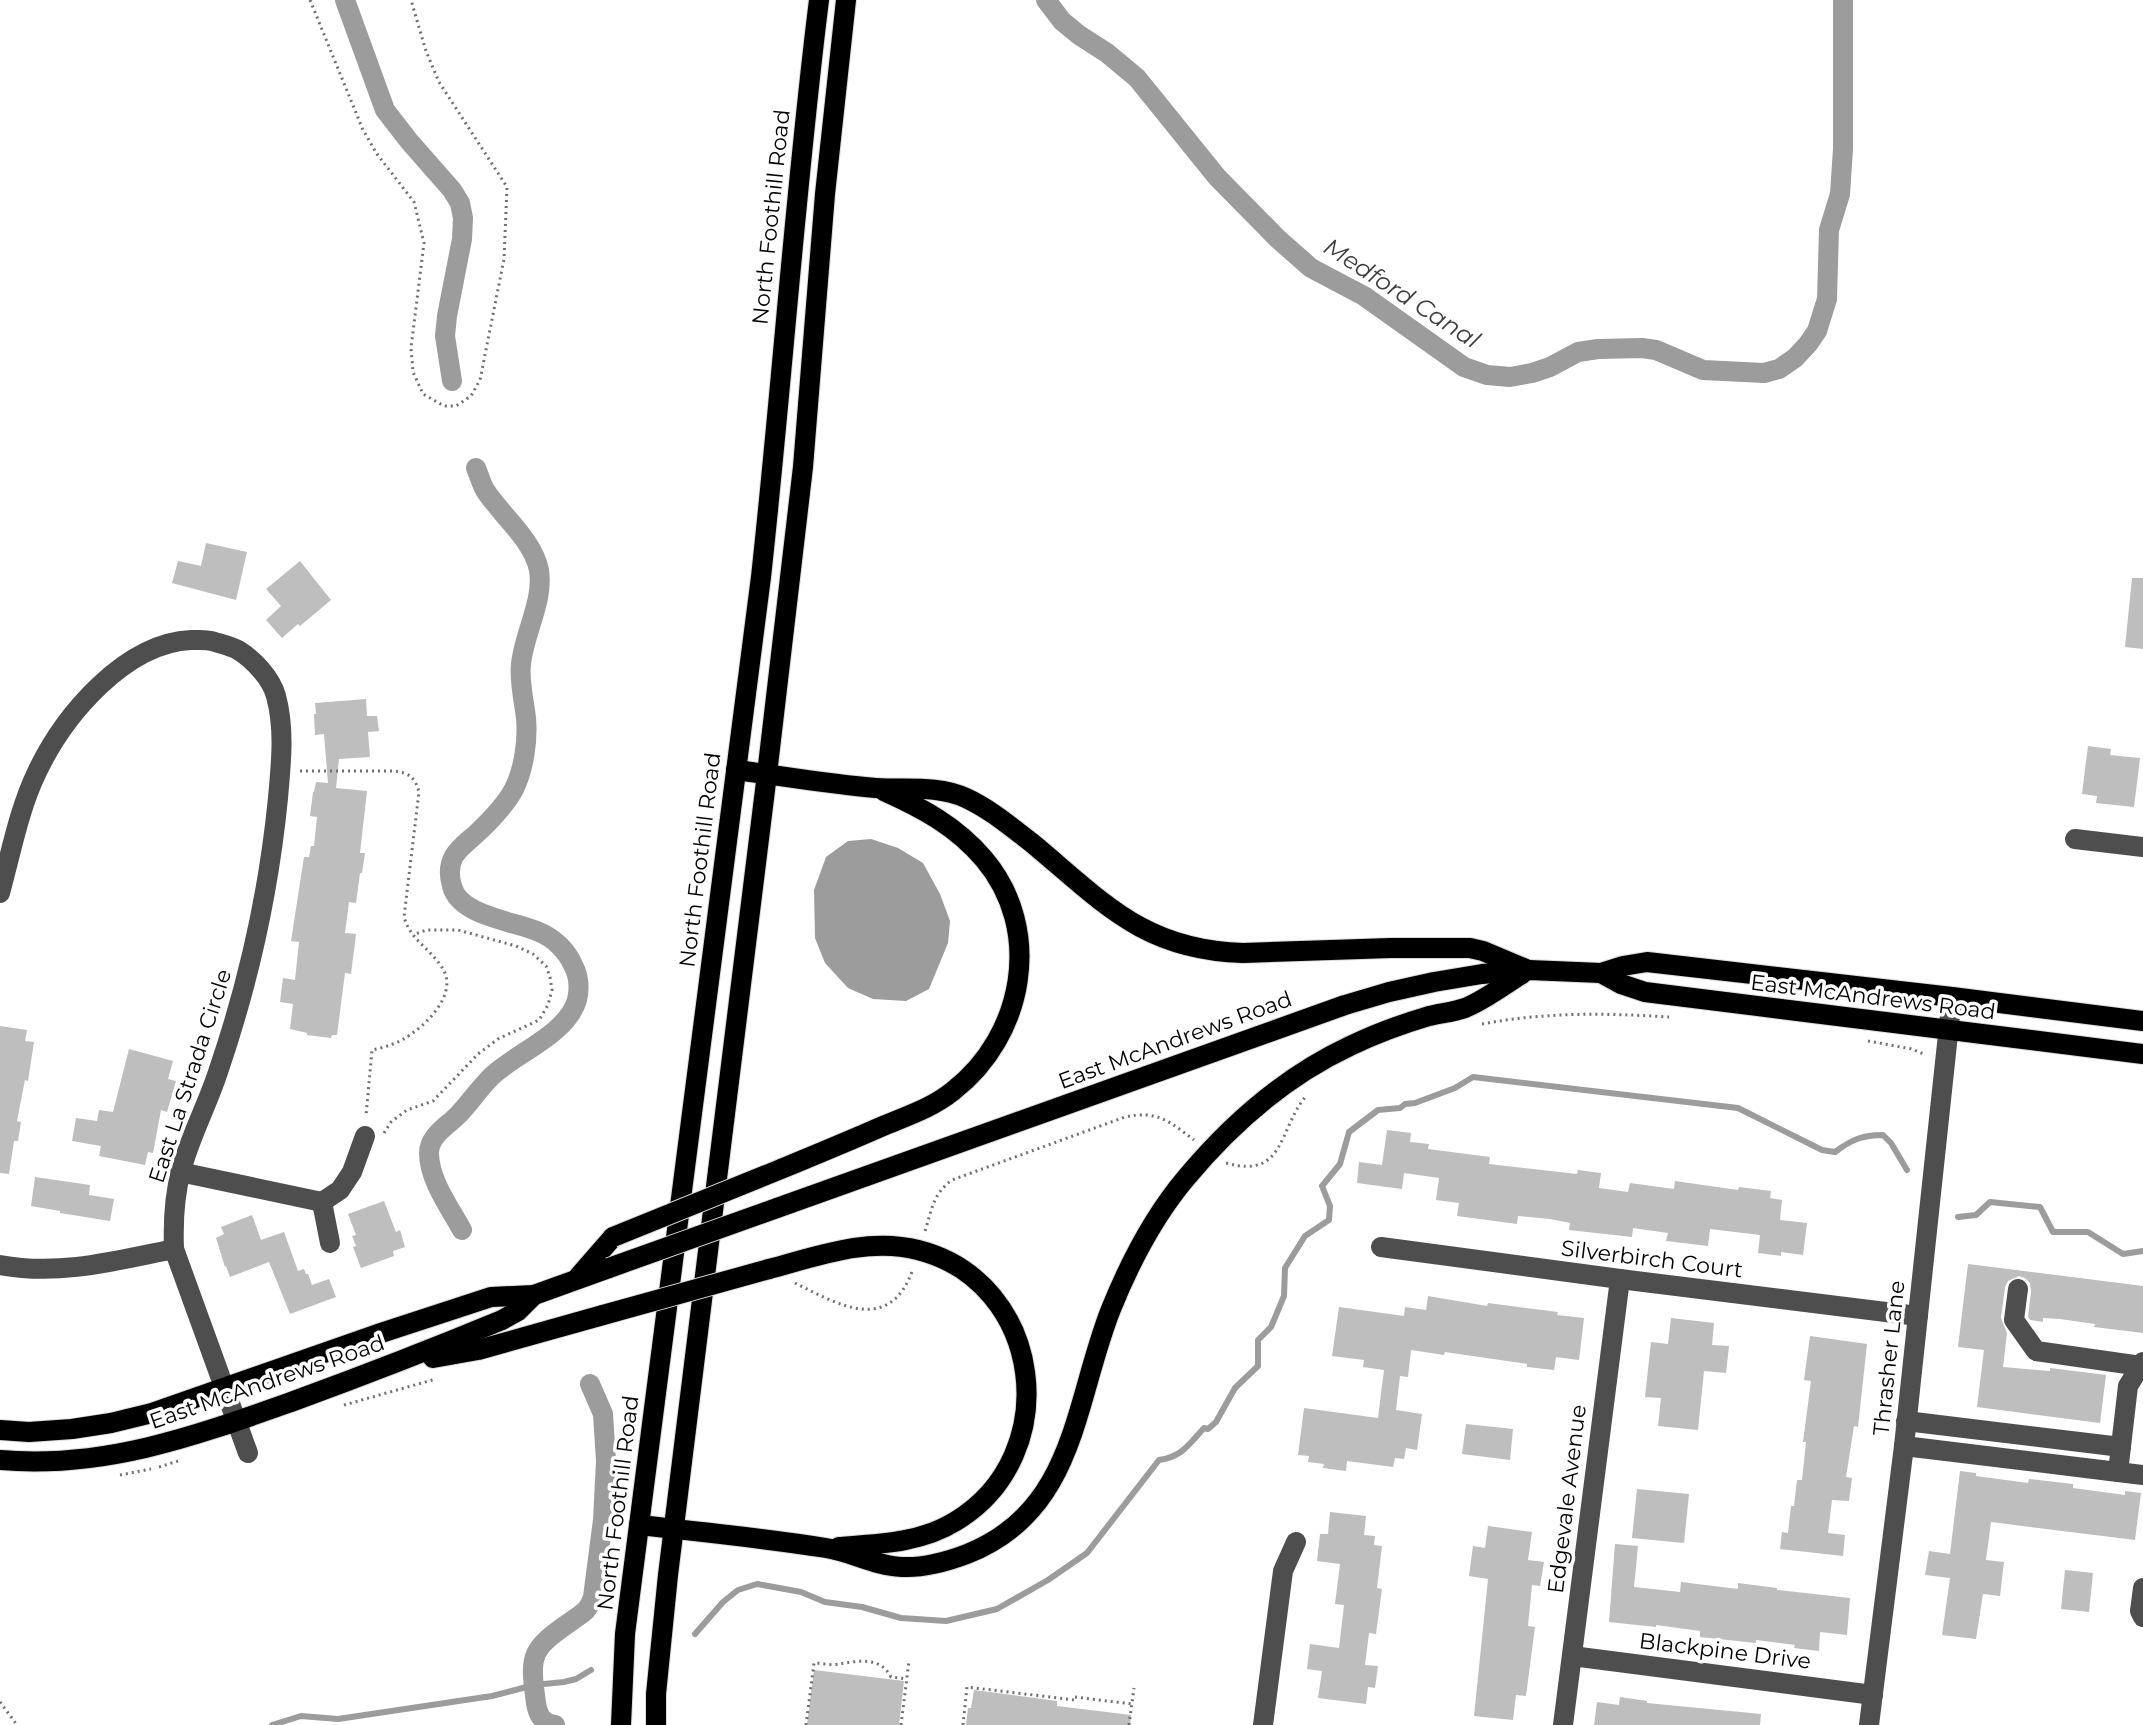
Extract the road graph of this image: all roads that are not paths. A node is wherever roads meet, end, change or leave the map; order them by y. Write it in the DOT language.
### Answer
graph roads {
  1 [pos="819,0"];
  2 [pos="846,0"];
  3 [pos="736,770"];
  4 [pos="767,774"];
  5 [pos="876,788"];
  6 [pos="2075,839"];
  7 [pos="2143,847"];
  8 [pos="0,893"];
  9 [pos="1529,970"];
  10 [pos="1601,973"];
  11 [pos="1952,997"];
  12 [pos="2143,1021"];
  13 [pos="1948,1030"];
  14 [pos="2143,1054"];
  15 [pos="365,1136"];
  16 [pos="180,1172"];
  17 [pos="322,1202"];
  18 [pos="330,1243"];
  19 [pos="1381,1247"];
  20 [pos="174,1249"];
  21 [pos="0,1265"];
  22 [pos="576,1279"];
  23 [pos="1620,1279"];
  24 [pos="2018,1289"];
  25 [pos="534,1295"];
  26 [pos="1918,1316"];
  27 [pos="397,1364"];
  28 [pos="2142,1364"];
  29 [pos="225,1389"];
  30 [pos="1906,1421"];
  31 [pos="236,1422"];
  32 [pos="0,1430"];
  33 [pos="1904,1446"];
  34 [pos="2121,1447"];
  35 [pos="248,1453"];
  36 [pos="0,1460"];
  37 [pos="2118,1472"];
  38 [pos="2143,1475"];
  39 [pos="639,1525"];
  40 [pos="673,1529"];
  41 [pos="1296,1542"];
  42 [pos="829,1548"];
  43 [pos="2143,1588"];
  44 [pos="2143,1617"];
  45 [pos="1572,1656"];
  46 [pos="1873,1695"];
  47 [pos="621,1725"];
  48 [pos="656,1725"];
  49 [pos="1263,1725"];
  50 [pos="1563,1725"];
  51 [pos="1869,1725"];
  1 -- 3 [label="main road, North Foothill Road"];
  2 -- 4 [label="main road"];
  3 -- 4 [label="main road"];
  3 -- 39 [label="main road, North Foothill Road"];
  4 -- 5 [label="main road"];
  4 -- 40 [label="main road"];
  5 -- 9 [label="main road"];
  5 -- 22 [label="main road, bridge"];
  6 -- 7 [label="street"];
  8 -- 16 [label="street, East La Strada Circle"];
  9 -- 10 [label="main road, East McAndrews Road"];
  9 -- 22 [label="main road, East McAndrews Road, bridge"];
  9 -- 42 [label="main road"];
  10 -- 11 [label="main road, East McAndrews Road"];
  10 -- 13 [label="main road, East McAndrews Road"];
  11 -- 12 [label="main road, East McAndrews Road"];
  11 -- 13 [label="street, Thrasher Lane"];
  13 -- 14 [label="main road, East McAndrews Road"];
  13 -- 26 [label="street, Thrasher Lane"];
  15 -- 17 [label="street"];
  16 -- 17 [label="street"];
  16 -- 20 [label="street, East La Strada Circle"];
  17 -- 18 [label="street"];
  19 -- 23 [label="street, Silverbirch Court"];
  20 -- 21 [label="street"];
  20 -- 29 [label="street"];
  22 -- 25 [label="main road, East McAndrews Road"];
  23 -- 26 [label="street, Silverbirch Court"];
  23 -- 45 [label="street, Edgevale Avenue"];
  24 -- 28 [label="street"];
  25 -- 27 [label="main road, East McAndrews Road"];
  25 -- 29 [label="main road, East McAndrews Road"];
  26 -- 30 [label="street, Thrasher Lane"];
  27 -- 31 [label="main road, East McAndrews Road"];
  27 -- 42 [label="main road, bridge"];
  28 -- 34 [label="street"];
  29 -- 31 [label="street"];
  29 -- 32 [label="main road, East McAndrews Road"];
  30 -- 33 [label="street, Thrasher Lane"];
  30 -- 34 [label="street"];
  31 -- 35 [label="street"];
  31 -- 36 [label="main road, East McAndrews Road"];
  33 -- 37 [label="street"];
  33 -- 46 [label="street, Thrasher Lane"];
  34 -- 37 [label="street"];
  37 -- 38 [label="street"];
  39 -- 40 [label="main road"];
  39 -- 47 [label="main road, North Foothill Road"];
  40 -- 42 [label="main road"];
  40 -- 48 [label="main road"];
  41 -- 49 [label="street"];
  43 -- 44 [label="street"];
  45 -- 46 [label="street, Blackpine Drive"];
  45 -- 50 [label="street, Edgevale Avenue"];
  46 -- 51 [label="street, Thrasher Lane"];
}
